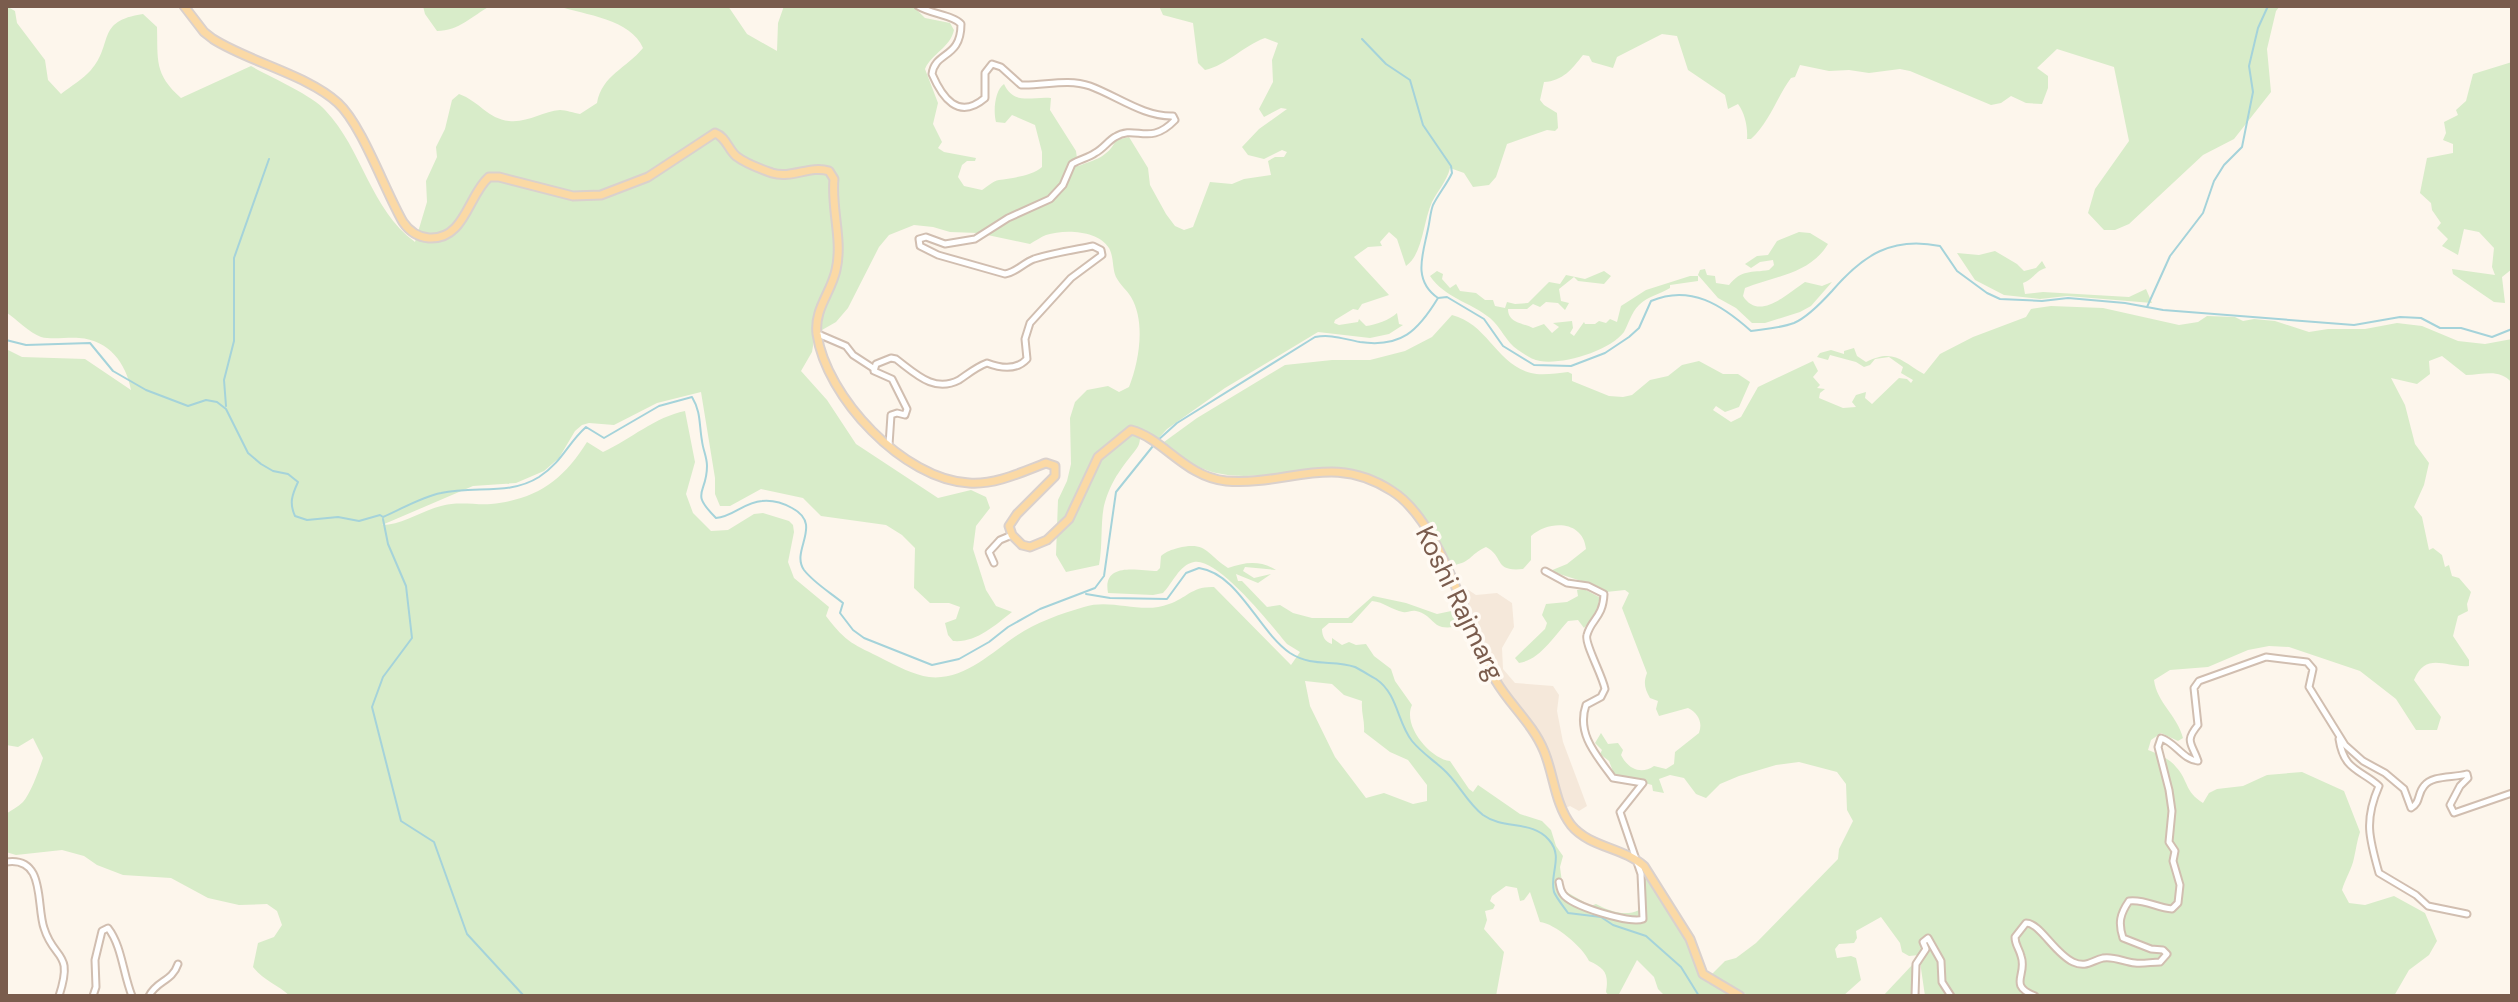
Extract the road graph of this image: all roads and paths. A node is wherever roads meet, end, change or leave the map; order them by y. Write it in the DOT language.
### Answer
graph roads {
  1 [pos="184,6"];
  2 [pos="918,6"];
  3 [pos="817,333"];
  4 [pos="873,368"];
  5 [pos="889,445"];
  6 [pos="1012,535"];
  7 [pos="994,563"];
  8 [pos="1545,571"];
  9 [pos="2339,736"];
  10 [pos="2512,793"];
  11 [pos="1635,858"];
  12 [pos="6,862"];
  13 [pos="1559,882"];
  14 [pos="2467,914"];
  15 [pos="178,964"];
  16 [pos="59,996"];
  17 [pos="93,996"];
  18 [pos="132,996"];
  19 [pos="149,996"];
  20 [pos="1740,996"];
  21 [pos="1915,996"];
  22 [pos="1951,996"];
  23 [pos="2035,996"];
  1 -- 3 [label="main road"];
  2 -- 4 [label="street"];
  3 -- 4 [label="street"];
  3 -- 5 [label="main road"];
  4 -- 5 [label="street"];
  5 -- 6 [label="main road"];
  6 -- 7 [label="street"];
  6 -- 11 [label="main road, Koshi Rajmarg"];
  8 -- 11 [label="street"];
  9 -- 10 [label="street"];
  9 -- 14 [label="street"];
  9 -- 23 [label="street"];
  11 -- 13 [label="street"];
  11 -- 20 [label="main road"];
  12 -- 16 [label="street"];
  15 -- 19 [label="street"];
  17 -- 18 [label="street"];
  21 -- 22 [label="street"];
}
